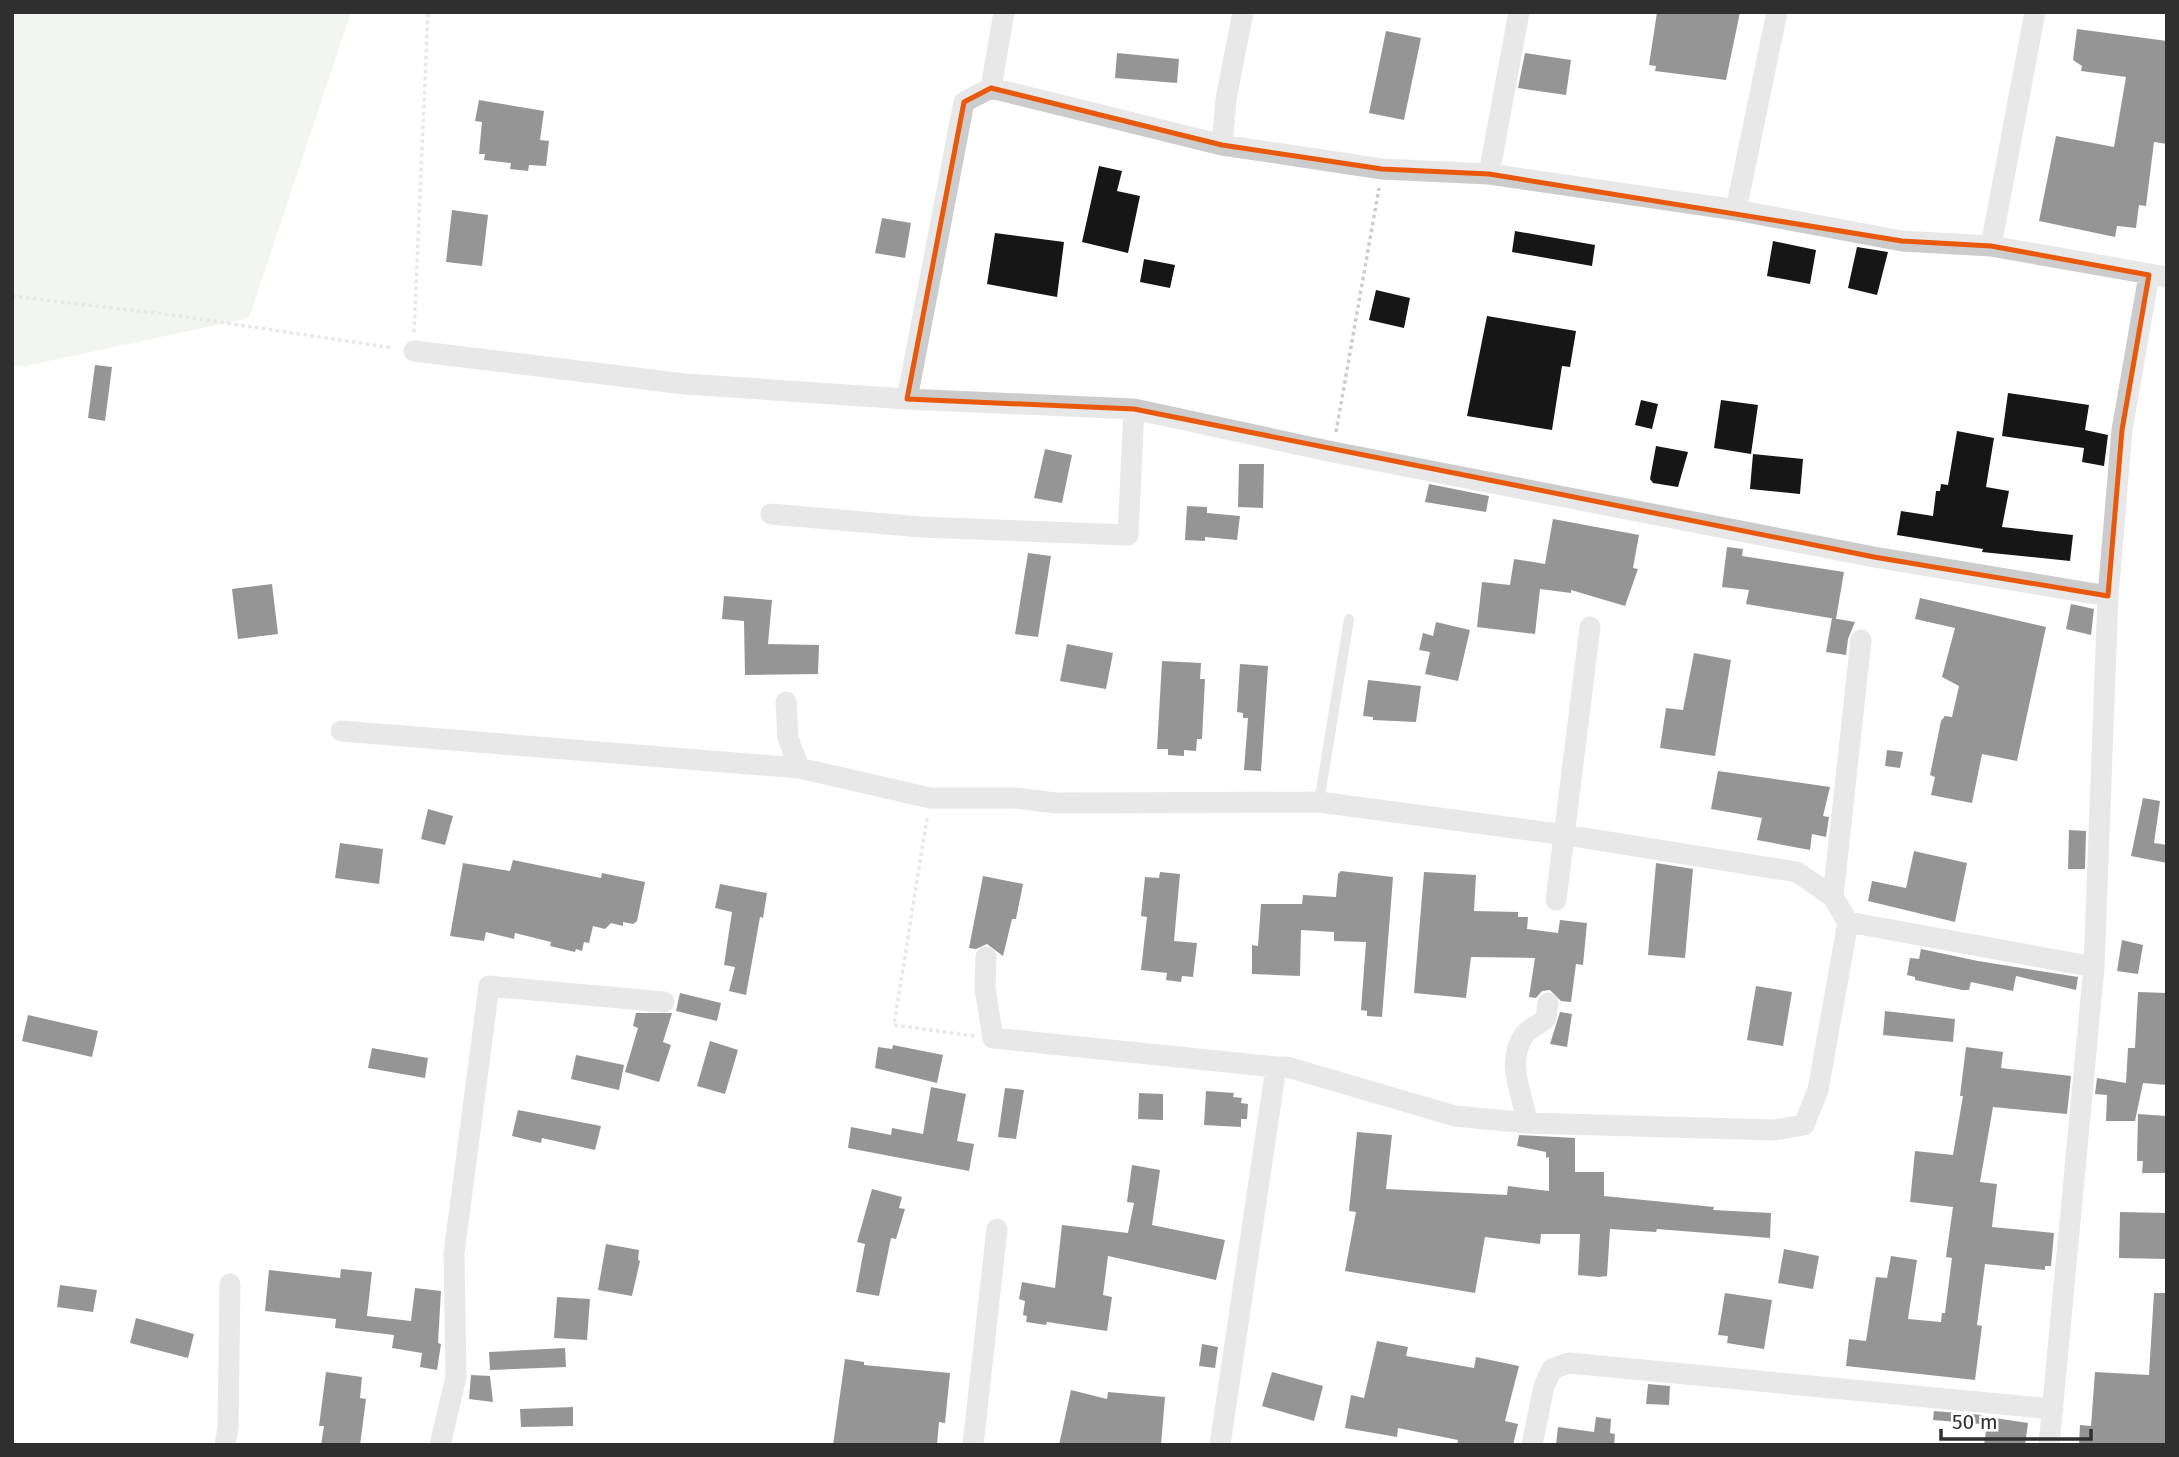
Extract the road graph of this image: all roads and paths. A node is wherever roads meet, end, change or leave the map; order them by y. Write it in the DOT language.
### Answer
graph roads {
  1 [pos="428,12"];
  2 [pos="1004,12"];
  3 [pos="1243,12"];
  4 [pos="1519,12"];
  5 [pos="1777,12"];
  6 [pos="2035,12"];
  7 [pos="991,88"];
  8 [pos="1222,145"];
  9 [pos="1382,169"];
  10 [pos="1489,174"];
  11 [pos="1735,210"];
  12 [pos="1991,246"];
  13 [pos="2158,276"];
  14 [pos="12,296"];
  15 [pos="414,351"];
  16 [pos="907,399"];
  17 [pos="1134,409"];
  18 [pos="1333,452"];
  19 [pos="771,514"];
  20 [pos="2108,596"];
  21 [pos="1349,619"];
  22 [pos="1590,627"];
  23 [pos="1861,640"];
  24 [pos="786,702"];
  25 [pos="341,731"];
  26 [pos="799,768"];
  27 [pos="930,798"];
  28 [pos="1319,802"];
  29 [pos="1566,835"];
  30 [pos="1833,897"];
  31 [pos="1556,900"];
  32 [pos="1848,922"];
  33 [pos="986,957"];
  34 [pos="2094,967"];
  35 [pos="664,1002"];
  36 [pos="1548,1003"];
  37 [pos="993,1038"];
  38 [pos="1276,1067"];
  39 [pos="1527,1123"];
  40 [pos="997,1229"];
  41 [pos="230,1284"];
  42 [pos="2053,1409"];
  43 [pos="225,1445"];
  44 [pos="440,1445"];
  45 [pos="973,1445"];
  46 [pos="1220,1445"];
  47 [pos="1532,1445"];
  48 [pos="2049,1445"];
  1 -- 15 [label="path"];
  2 -- 7 [label="street"];
  3 -- 8 [label="street"];
  4 -- 10 [label="street"];
  5 -- 11 [label="street"];
  6 -- 12 [label="street"];
  7 -- 8 [label="street"];
  7 -- 16 [label="street"];
  8 -- 9 [label="street"];
  9 -- 10 [label="street"];
  9 -- 18 [label="path"];
  10 -- 11 [label="street"];
  11 -- 12 [label="street"];
  12 -- 13 [label="street"];
  13 -- 20 [label="street"];
  14 -- 15 [label="path"];
  15 -- 16 [label="street"];
  16 -- 17 [label="street"];
  17 -- 18 [label="street"];
  17 -- 19 [label="street"];
  18 -- 20 [label="street"];
  20 -- 34 [label="street"];
  21 -- 28 [label="lane"];
  22 -- 29 [label="street"];
  23 -- 30 [label="street"];
  24 -- 26 [label="street"];
  25 -- 26 [label="street"];
  26 -- 27 [label="street"];
  27 -- 28 [label="street"];
  27 -- 37 [label="path"];
  28 -- 29 [label="street"];
  29 -- 30 [label="street"];
  29 -- 31 [label="street"];
  30 -- 32 [label="street"];
  32 -- 34 [label="street"];
  32 -- 39 [label="street"];
  33 -- 37 [label="street"];
  34 -- 42 [label="street"];
  35 -- 44 [label="street"];
  36 -- 39 [label="street"];
  37 -- 38 [label="street"];
  38 -- 39 [label="street"];
  38 -- 46 [label="street"];
  40 -- 45 [label="street"];
  41 -- 43 [label="street"];
  42 -- 47 [label="street"];
  42 -- 48 [label="street"];
}
